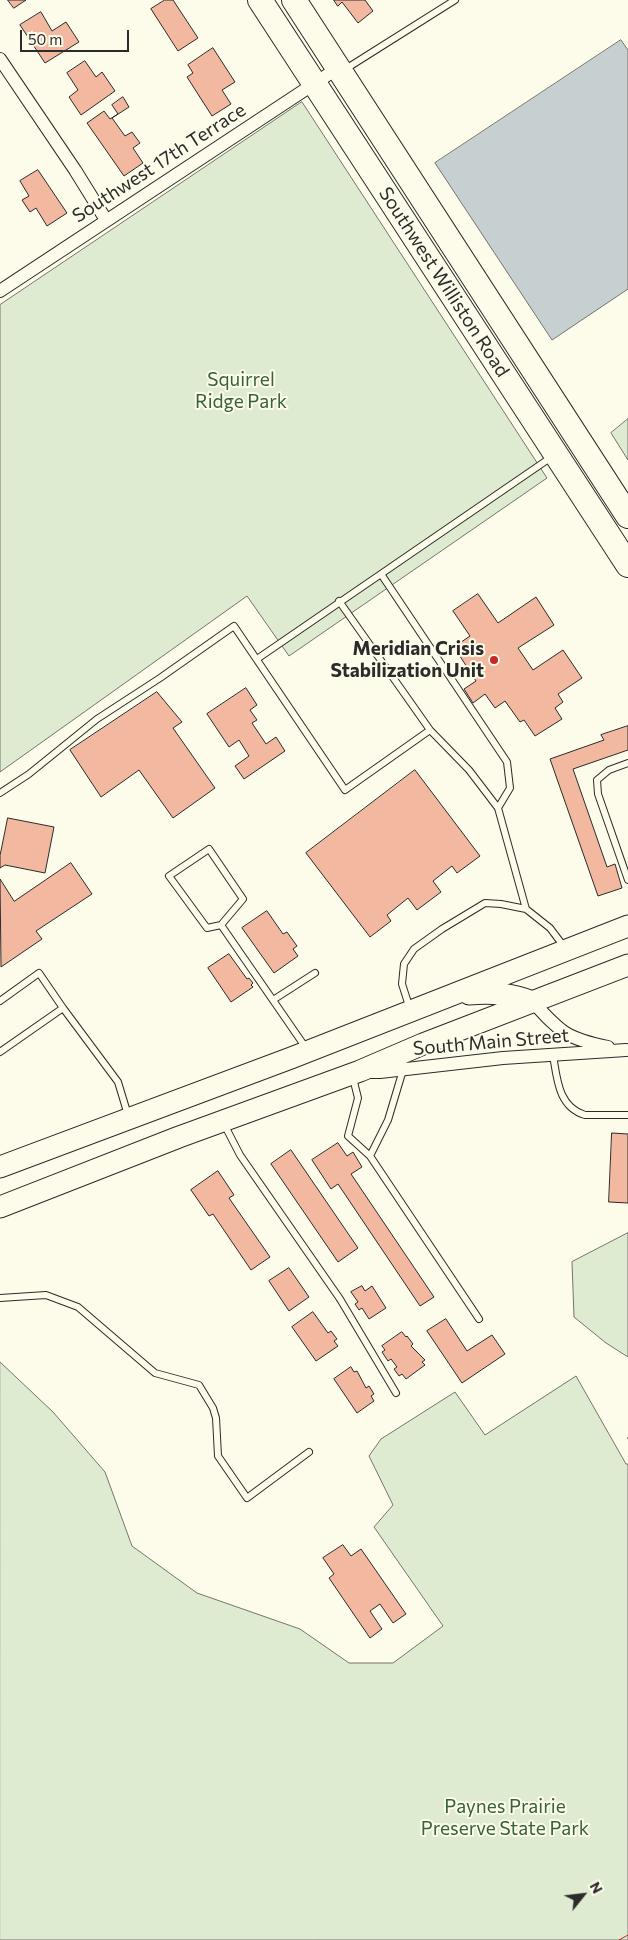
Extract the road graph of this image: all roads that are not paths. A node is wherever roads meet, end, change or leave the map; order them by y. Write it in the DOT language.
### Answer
graph roads {
  1 [pos="260,0"];
  2 [pos="294,0"];
  3 [pos="455,0"];
  4 [pos="0,59"];
  5 [pos="338,68"];
  6 [pos="315,84"];
  7 [pos="106,220"];
  8 [pos="0,291"];
  9 [pos="578,439"];
  10 [pos="556,454"];
  11 [pos="628,516"];
  12 [pos="628,564"];
  13 [pos="381,574"];
  14 [pos="339,601"];
  15 [pos="257,659"];
  16 [pos="430,730"];
  17 [pos="628,763"];
  18 [pos="0,794"];
  19 [pos="498,808"];
  20 [pos="628,880"];
  21 [pos="526,909"];
  22 [pos="221,925"];
  23 [pos="628,926"];
  24 [pos="567,950"];
  25 [pos="628,965"];
  26 [pos="314,973"];
  27 [pos="454,995"];
  28 [pos="273,1000"];
  29 [pos="0,1001"];
  30 [pos="533,1002"];
  31 [pos="63,1008"];
  32 [pos="411,1012"];
  33 [pos="423,1044"];
  34 [pos="627,1050"];
  35 [pos="308,1051"];
  36 [pos="0,1052"];
  37 [pos="553,1055"];
  38 [pos="403,1070"];
  39 [pos="356,1073"];
  40 [pos="628,1115"];
  41 [pos="129,1120"];
  42 [pos="222,1121"];
  43 [pos="139,1152"];
  44 [pos="370,1156"];
  45 [pos="0,1167"];
  46 [pos="0,1207"];
  47 [pos="0,1298"];
  48 [pos="479,1319"];
  49 [pos="396,1393"];
  50 [pos="308,1452"];
  1 -- 6 [label="highway, Southwest Williston Road"];
  2 -- 5 [label="highway, Southwest Williston Road"];
  3 -- 5 [label="lane"];
  4 -- 7 [label="street"];
  5 -- 6 [label="street, Southwest 17th Terrace"];
  5 -- 9 [label="highway, Southwest Williston Road"];
  6 -- 7 [label="street, Southwest 17th Terrace"];
  6 -- 10 [label="highway, Southwest Williston Road"];
  7 -- 8 [label="street, Southwest 17th Terrace"];
  9 -- 10 [label="highway"];
  9 -- 11 [label="highway, Southwest Williston Road"];
  10 -- 12 [label="highway, Southwest Williston Road"];
  10 -- 13 [label="lane"];
  13 -- 14 [label="lane"];
  13 -- 19 [label="lane"];
  14 -- 15 [label="lane"];
  14 -- 16 [label="lane"];
  15 -- 16 [label="lane"];
  15 -- 18 [label="lane"];
  16 -- 19 [label="lane"];
  17 -- 20 [label="lane"];
  19 -- 21 [label="lane"];
  21 -- 24 [label="lane"];
  21 -- 32 [label="lane"];
  22 -- 22 [label="lane"];
  22 -- 28 [label="lane"];
  23 -- 24 [label="main road"];
  24 -- 27 [label="main road"];
  25 -- 30 [label="main road"];
  26 -- 28 [label="lane"];
  27 -- 30 [label="main road"];
  27 -- 32 [label="main road"];
  28 -- 35 [label="lane"];
  29 -- 31 [label="lane"];
  30 -- 33 [label="main road"];
  30 -- 34 [label="street, South Main Street"];
  31 -- 36 [label="lane"];
  31 -- 41 [label="lane"];
  32 -- 33 [label="main road"];
  32 -- 35 [label="main road"];
  33 -- 39 [label="main road"];
  34 -- 37 [label="street, South Main Street"];
  35 -- 41 [label="main road"];
  37 -- 38 [label="street, South Main Street"];
  37 -- 40 [label="lane"];
  38 -- 39 [label="street, South Main Street"];
  38 -- 44 [label="lane"];
  39 -- 42 [label="main road"];
  39 -- 44 [label="lane"];
  41 -- 43 [label="main road"];
  41 -- 45 [label="main road"];
  42 -- 43 [label="main road"];
  42 -- 49 [label="lane"];
  43 -- 46 [label="main road"];
  44 -- 48 [label="lane"];
  47 -- 50 [label="lane"];
}
